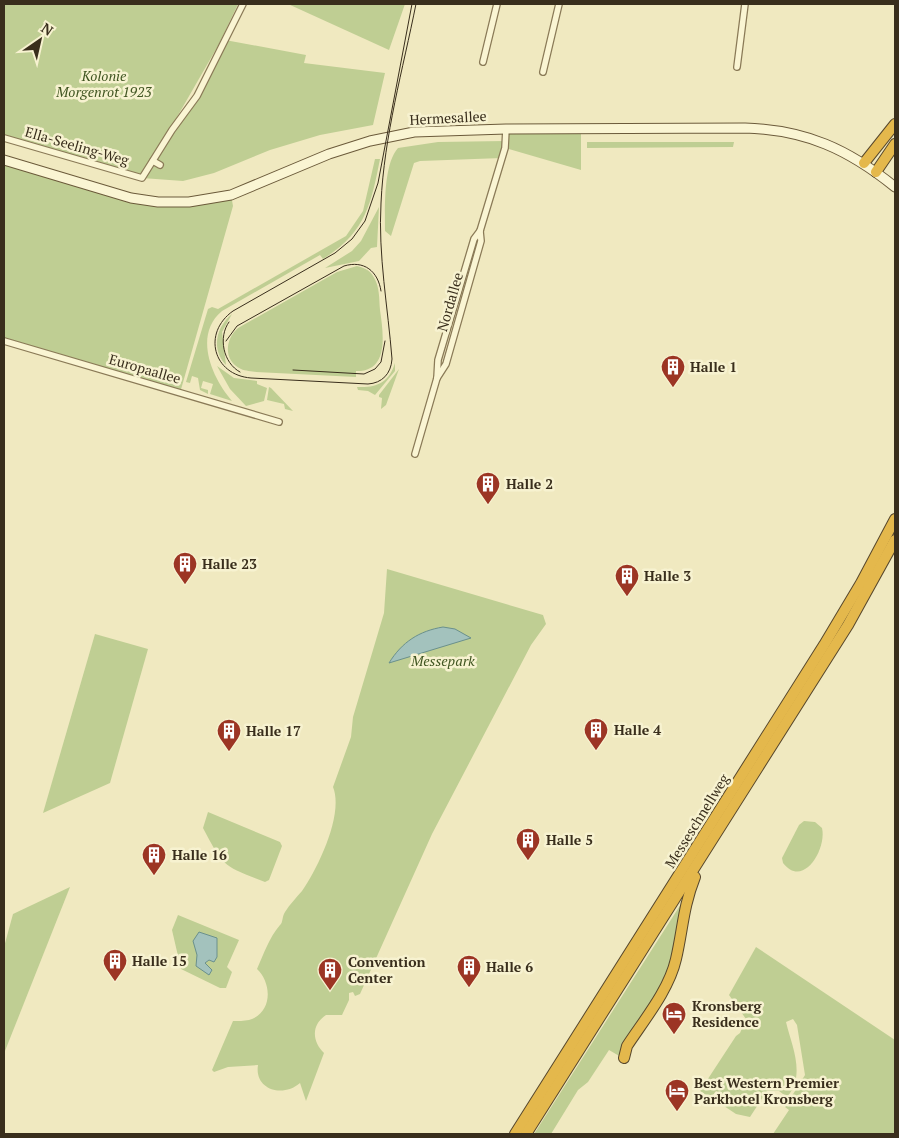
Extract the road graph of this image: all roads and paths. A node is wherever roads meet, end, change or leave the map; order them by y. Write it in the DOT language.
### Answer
graph roads {
  1 [pos="243,4"];
  2 [pos="497,4"];
  3 [pos="559,4"];
  4 [pos="745,4"];
  5 [pos="483,62"];
  6 [pos="737,67"];
  7 [pos="543,72"];
  8 [pos="895,124"];
  9 [pos="506,129"];
  10 [pos="4,138"];
  11 [pos="895,144"];
  12 [pos="4,160"];
  13 [pos="153,161"];
  14 [pos="864,163"];
  15 [pos="160,165"];
  16 [pos="876,172"];
  17 [pos="895,187"];
  18 [pos="4,342"];
  19 [pos="279,422"];
  20 [pos="416,454"];
  21 [pos="895,519"];
  22 [pos="895,540"];
  23 [pos="706,851"];
  24 [pos="624,1058"];
  25 [pos="515,1134"];
  26 [pos="526,1134"];
  1 -- 13 [label="street"];
  2 -- 5 [label="street"];
  3 -- 7 [label="street"];
  4 -- 6 [label="street"];
  8 -- 14 [label="highway"];
  9 -- 12 [label="main road, Hermesallee"];
  9 -- 14 [label="main road, Hermesallee"];
  9 -- 20 [label="street, Nordallee"];
  10 -- 13 [label="street, Ella-Seeling-Weg"];
  11 -- 16 [label="highway"];
  13 -- 15 [label="street"];
  14 -- 16 [label="main road, Hermesallee"];
  16 -- 17 [label="main road, Hermesallee"];
  18 -- 19 [label="street, Europaallee"];
  21 -- 25 [label="highway, Messeschnellweg"];
  22 -- 23 [label="highway, Messeschnellweg"];
  23 -- 24 [label="highway"];
  23 -- 26 [label="highway, Messeschnellweg"];
}
